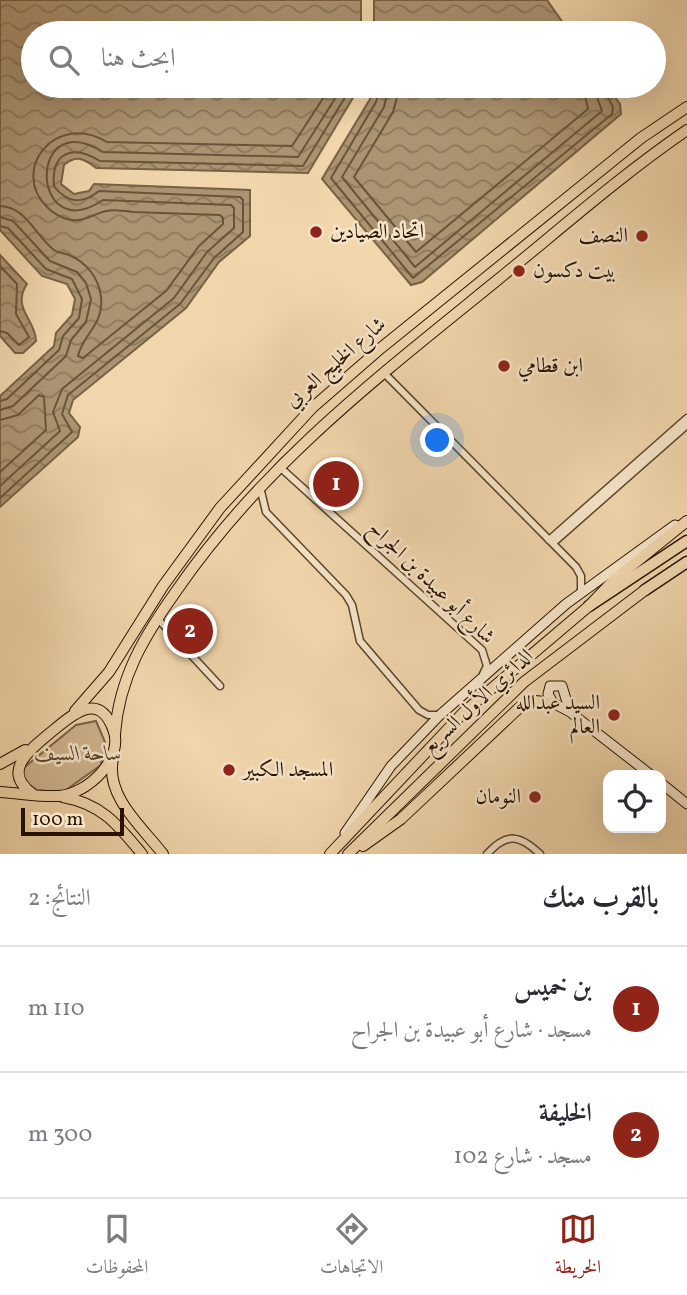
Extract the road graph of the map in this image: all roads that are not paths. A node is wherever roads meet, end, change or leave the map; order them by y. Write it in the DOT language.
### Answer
graph roads {
  1 [pos="687,107"];
  2 [pos="685,132"];
  3 [pos="383,372"];
  4 [pos="687,418"];
  5 [pos="687,425"];
  6 [pos="276,468"];
  7 [pos="261,484"];
  8 [pos="687,519"];
  9 [pos="687,541"];
  10 [pos="551,542"];
  11 [pos="687,562"];
  12 [pos="687,569"];
  13 [pos="656,583"];
  14 [pos="645,590"];
  15 [pos="581,593"];
  16 [pos="589,606"];
  17 [pos="157,618"];
  18 [pos="483,674"];
  19 [pos="220,686"];
  20 [pos="554,703"];
  21 [pos="75,711"];
  22 [pos="570,712"];
  23 [pos="440,715"];
  24 [pos="115,734"];
  25 [pos="29,748"];
  26 [pos="114,751"];
  27 [pos="0,764"];
  28 [pos="645,770"];
  29 [pos="666,787"];
  30 [pos="0,792"];
  31 [pos="33,794"];
  32 [pos="59,796"];
  33 [pos="687,804"];
  34 [pos="140,852"];
  35 [pos="332,852"];
  36 [pos="162,854"];
  37 [pos="349,854"];
  38 [pos="487,854"];
  39 [pos="540,854"];
  1 -- 21 [label="main road, شارع الخليج العربي"];
  2 -- 3 [label="main road, شارع الخليج العربي"];
  3 -- 6 [label="main road, شارع الخليج العربي"];
  3 -- 10 [label="street"];
  4 -- 10 [label="street"];
  5 -- 10 [label="street"];
  6 -- 7 [label="main road, شارع الخليج العربي"];
  6 -- 18 [label="street, شارع أبو عبيدة بن الجراح"];
  7 -- 17 [label="main road, شارع الخليج العربي"];
  7 -- 23 [label="street"];
  8 -- 15 [label="main road, الدائري الأول السريع"];
  8 -- 16 [label="main road, الدائري الأول السريع"];
  9 -- 16 [label="highway"];
  10 -- 15 [label="street"];
  11 -- 13 [label="highway"];
  12 -- 13 [label="highway"];
  13 -- 14 [label="highway"];
  14 -- 37 [label="main road, الدائري الأول السريع"];
  15 -- 18 [label="main road, الدائري الأول السريع"];
  16 -- 35 [label="main road, الدائري الأول السريع"];
  17 -- 19 [label="street"];
  17 -- 24 [label="main road, شارع الخليج العربي"];
  18 -- 23 [label="main road, الدائري الأول السريع"];
  20 -- 22 [label="main road"];
  20 -- 22 [label="main road"];
  20 -- 37 [label="main road"];
  21 -- 24 [label="main road"];
  21 -- 25 [label="main road"];
  22 -- 28 [label="main road"];
  23 -- 35 [label="main road, الدائري الأول السريع"];
  24 -- 26 [label="main road"];
  25 -- 27 [label="main road"];
  25 -- 31 [label="main road"];
  26 -- 32 [label="main road"];
  26 -- 36 [label="main road"];
  29 -- 33 [label="main road"];
  30 -- 31 [label="main road"];
  31 -- 32 [label="main road"];
  32 -- 34 [label="main road"];
  34 -- 36 [label="main road"];
  38 -- 39 [label="street"];
}
